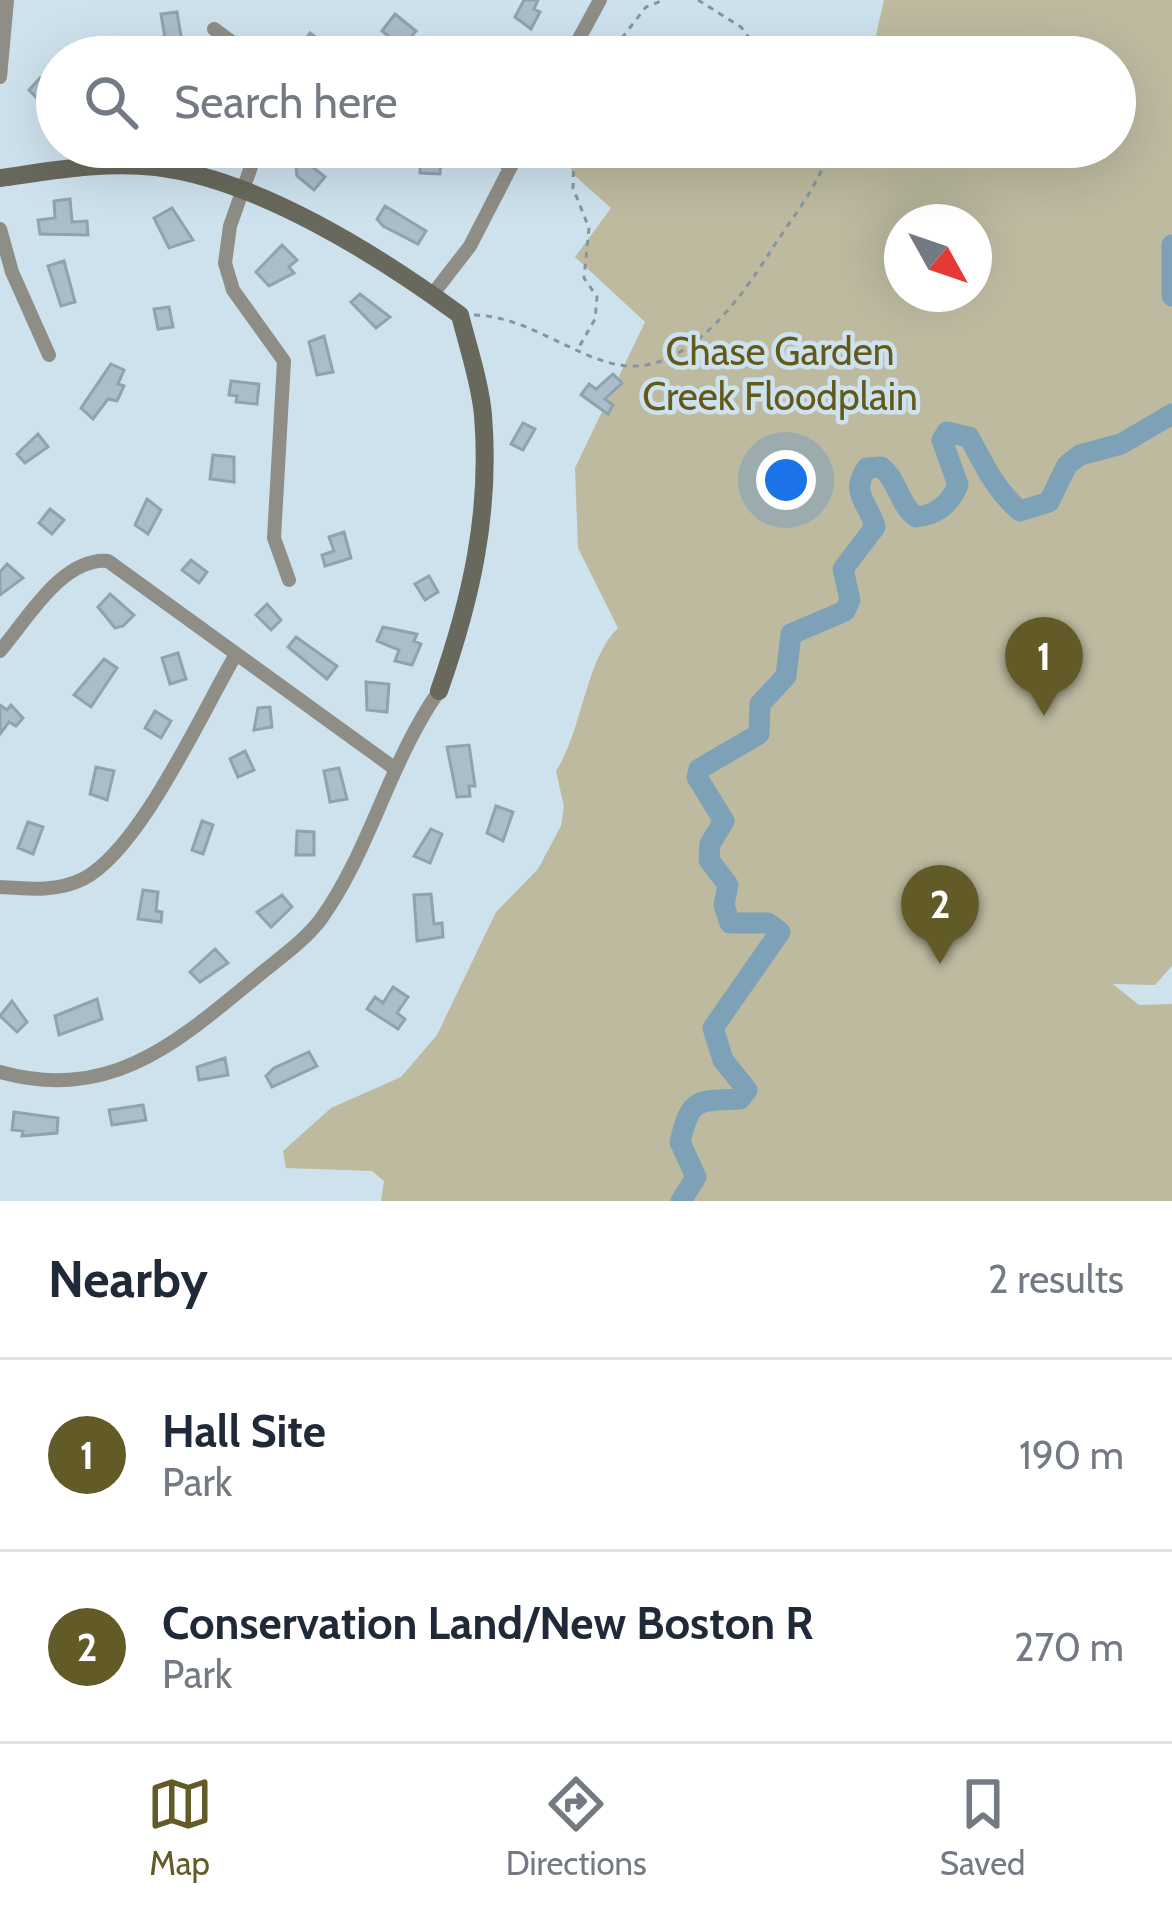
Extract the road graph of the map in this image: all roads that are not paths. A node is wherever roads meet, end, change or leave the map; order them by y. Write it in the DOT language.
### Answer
graph roads {
  1 [pos="7,0"];
  2 [pos="601,0"];
  3 [pos="214,29"];
  4 [pos="224,36"];
  5 [pos="581,36"];
  6 [pos="0,77"];
  7 [pos="91,168"];
  8 [pos="162,168"];
  9 [pos="252,168"];
  10 [pos="509,168"];
  11 [pos="0,178"];
  12 [pos="246,191"];
  13 [pos="0,229"];
  14 [pos="432,295"];
  15 [pos="49,355"];
  16 [pos="290,580"];
  17 [pos="0,651"];
  18 [pos="236,656"];
  19 [pos="439,691"];
  20 [pos="394,768"];
  21 [pos="0,887"];
  22 [pos="0,1072"];
  1 -- 6 [label="street"];
  2 -- 5 [label="street"];
  3 -- 4 [label="street"];
  7 -- 11 [label="street"];
  8 -- 12 [label="street"];
  9 -- 12 [label="street"];
  10 -- 14 [label="street"];
  12 -- 14 [label="street"];
  12 -- 16 [label="street"];
  13 -- 15 [label="street"];
  14 -- 19 [label="street"];
  17 -- 18 [label="street"];
  18 -- 20 [label="street"];
  18 -- 21 [label="street"];
  19 -- 20 [label="street"];
  20 -- 22 [label="street"];
}
